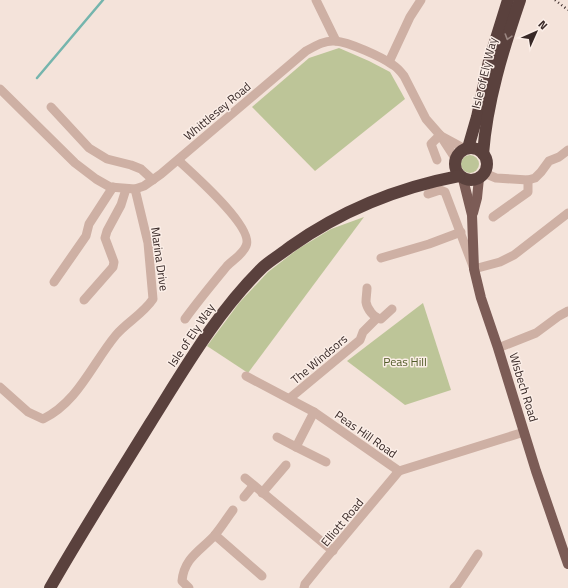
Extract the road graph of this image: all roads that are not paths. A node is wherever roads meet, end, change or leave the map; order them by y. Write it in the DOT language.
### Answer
graph roads {
  1 [pos="316,0"];
  2 [pos="421,0"];
  3 [pos="508,0"];
  4 [pos="520,0"];
  5 [pos="336,41"];
  6 [pos="389,62"];
  7 [pos="0,89"];
  8 [pos="51,107"];
  9 [pos="440,135"];
  10 [pos="466,148"];
  11 [pos="568,150"];
  12 [pos="484,154"];
  13 [pos="178,160"];
  14 [pos="437,160"];
  15 [pos="458,170"];
  16 [pos="482,176"];
  17 [pos="153,180"];
  18 [pos="528,180"];
  19 [pos="113,187"];
  20 [pos="130,189"];
  21 [pos="428,194"];
  22 [pos="568,213"];
  23 [pos="472,215"];
  24 [pos="493,217"];
  25 [pos="461,232"];
  26 [pos="381,258"];
  27 [pos="474,269"];
  28 [pos="54,282"];
  29 [pos="367,288"];
  30 [pos="84,300"];
  31 [pos="392,309"];
  32 [pos="568,311"];
  33 [pos="377,318"];
  34 [pos="186,319"];
  35 [pos="498,348"];
  36 [pos="246,376"];
  37 [pos="0,387"];
  38 [pos="290,398"];
  39 [pos="314,412"];
  40 [pos="524,432"];
  41 [pos="277,437"];
  42 [pos="296,447"];
  43 [pos="326,462"];
  44 [pos="286,465"];
  45 [pos="399,471"];
  46 [pos="244,478"];
  47 [pos="254,486"];
  48 [pos="262,493"];
  49 [pos="244,497"];
  50 [pos="233,510"];
  51 [pos="215,535"];
  52 [pos="333,551"];
  53 [pos="478,554"];
  54 [pos="567,558"];
  55 [pos="262,576"];
  56 [pos="50,588"];
  57 [pos="188,588"];
  58 [pos="304,588"];
  59 [pos="454,588"];
  1 -- 5 [label="street"];
  2 -- 6 [label="street"];
  3 -- 10 [label="highway, Isle of Ely Way"];
  4 -- 12 [label="highway, Isle of Ely Way, one-way"];
  5 -- 6 [label="street, Whittlesey Road"];
  5 -- 13 [label="street, Whittlesey Road"];
  6 -- 9 [label="street, Whittlesey Road"];
  7 -- 19 [label="street"];
  8 -- 17 [label="street"];
  9 -- 10 [label="street, Whittlesey Road"];
  9 -- 14 [label="street"];
  9 -- 15 [label="street, Whittlesey Road"];
  10 -- 12 [label="highway"];
  10 -- 15 [label="highway"];
  11 -- 18 [label="street"];
  12 -- 16 [label="highway"];
  13 -- 17 [label="street, Whittlesey Road"];
  13 -- 34 [label="street"];
  15 -- 16 [label="highway"];
  15 -- 23 [label="main road, Wisbech Road"];
  15 -- 56 [label="highway, Isle of Ely Way"];
  16 -- 18 [label="street"];
  16 -- 23 [label="main road, Wisbech Road"];
  17 -- 20 [label="street, Whittlesey Road"];
  18 -- 24 [label="street"];
  19 -- 20 [label="street"];
  19 -- 28 [label="street"];
  20 -- 30 [label="street"];
  20 -- 37 [label="street, Marina Drive"];
  21 -- 25 [label="street"];
  22 -- 27 [label="street"];
  23 -- 27 [label="main road, Wisbech Road"];
  25 -- 26 [label="street"];
  25 -- 27 [label="street"];
  27 -- 35 [label="main road, Wisbech Road"];
  29 -- 33 [label="street"];
  31 -- 33 [label="street, The Windsors"];
  32 -- 35 [label="street"];
  33 -- 38 [label="street, The Windsors"];
  35 -- 40 [label="main road, Wisbech Road"];
  36 -- 38 [label="street, Peas Hill Road"];
  38 -- 39 [label="street, Peas Hill Road"];
  39 -- 42 [label="street"];
  39 -- 45 [label="street, Peas Hill Road"];
  40 -- 45 [label="street, Peas Hill Road"];
  40 -- 54 [label="main road, Wisbech Road"];
  41 -- 42 [label="street"];
  42 -- 43 [label="street"];
  44 -- 48 [label="street"];
  45 -- 52 [label="street, Elliott Road"];
  46 -- 47 [label="street"];
  47 -- 48 [label="street"];
  47 -- 49 [label="street"];
  48 -- 52 [label="street"];
  50 -- 51 [label="street"];
  51 -- 55 [label="street"];
  51 -- 57 [label="street"];
  52 -- 58 [label="street, Elliott Road"];
  53 -- 59 [label="street"];
}
